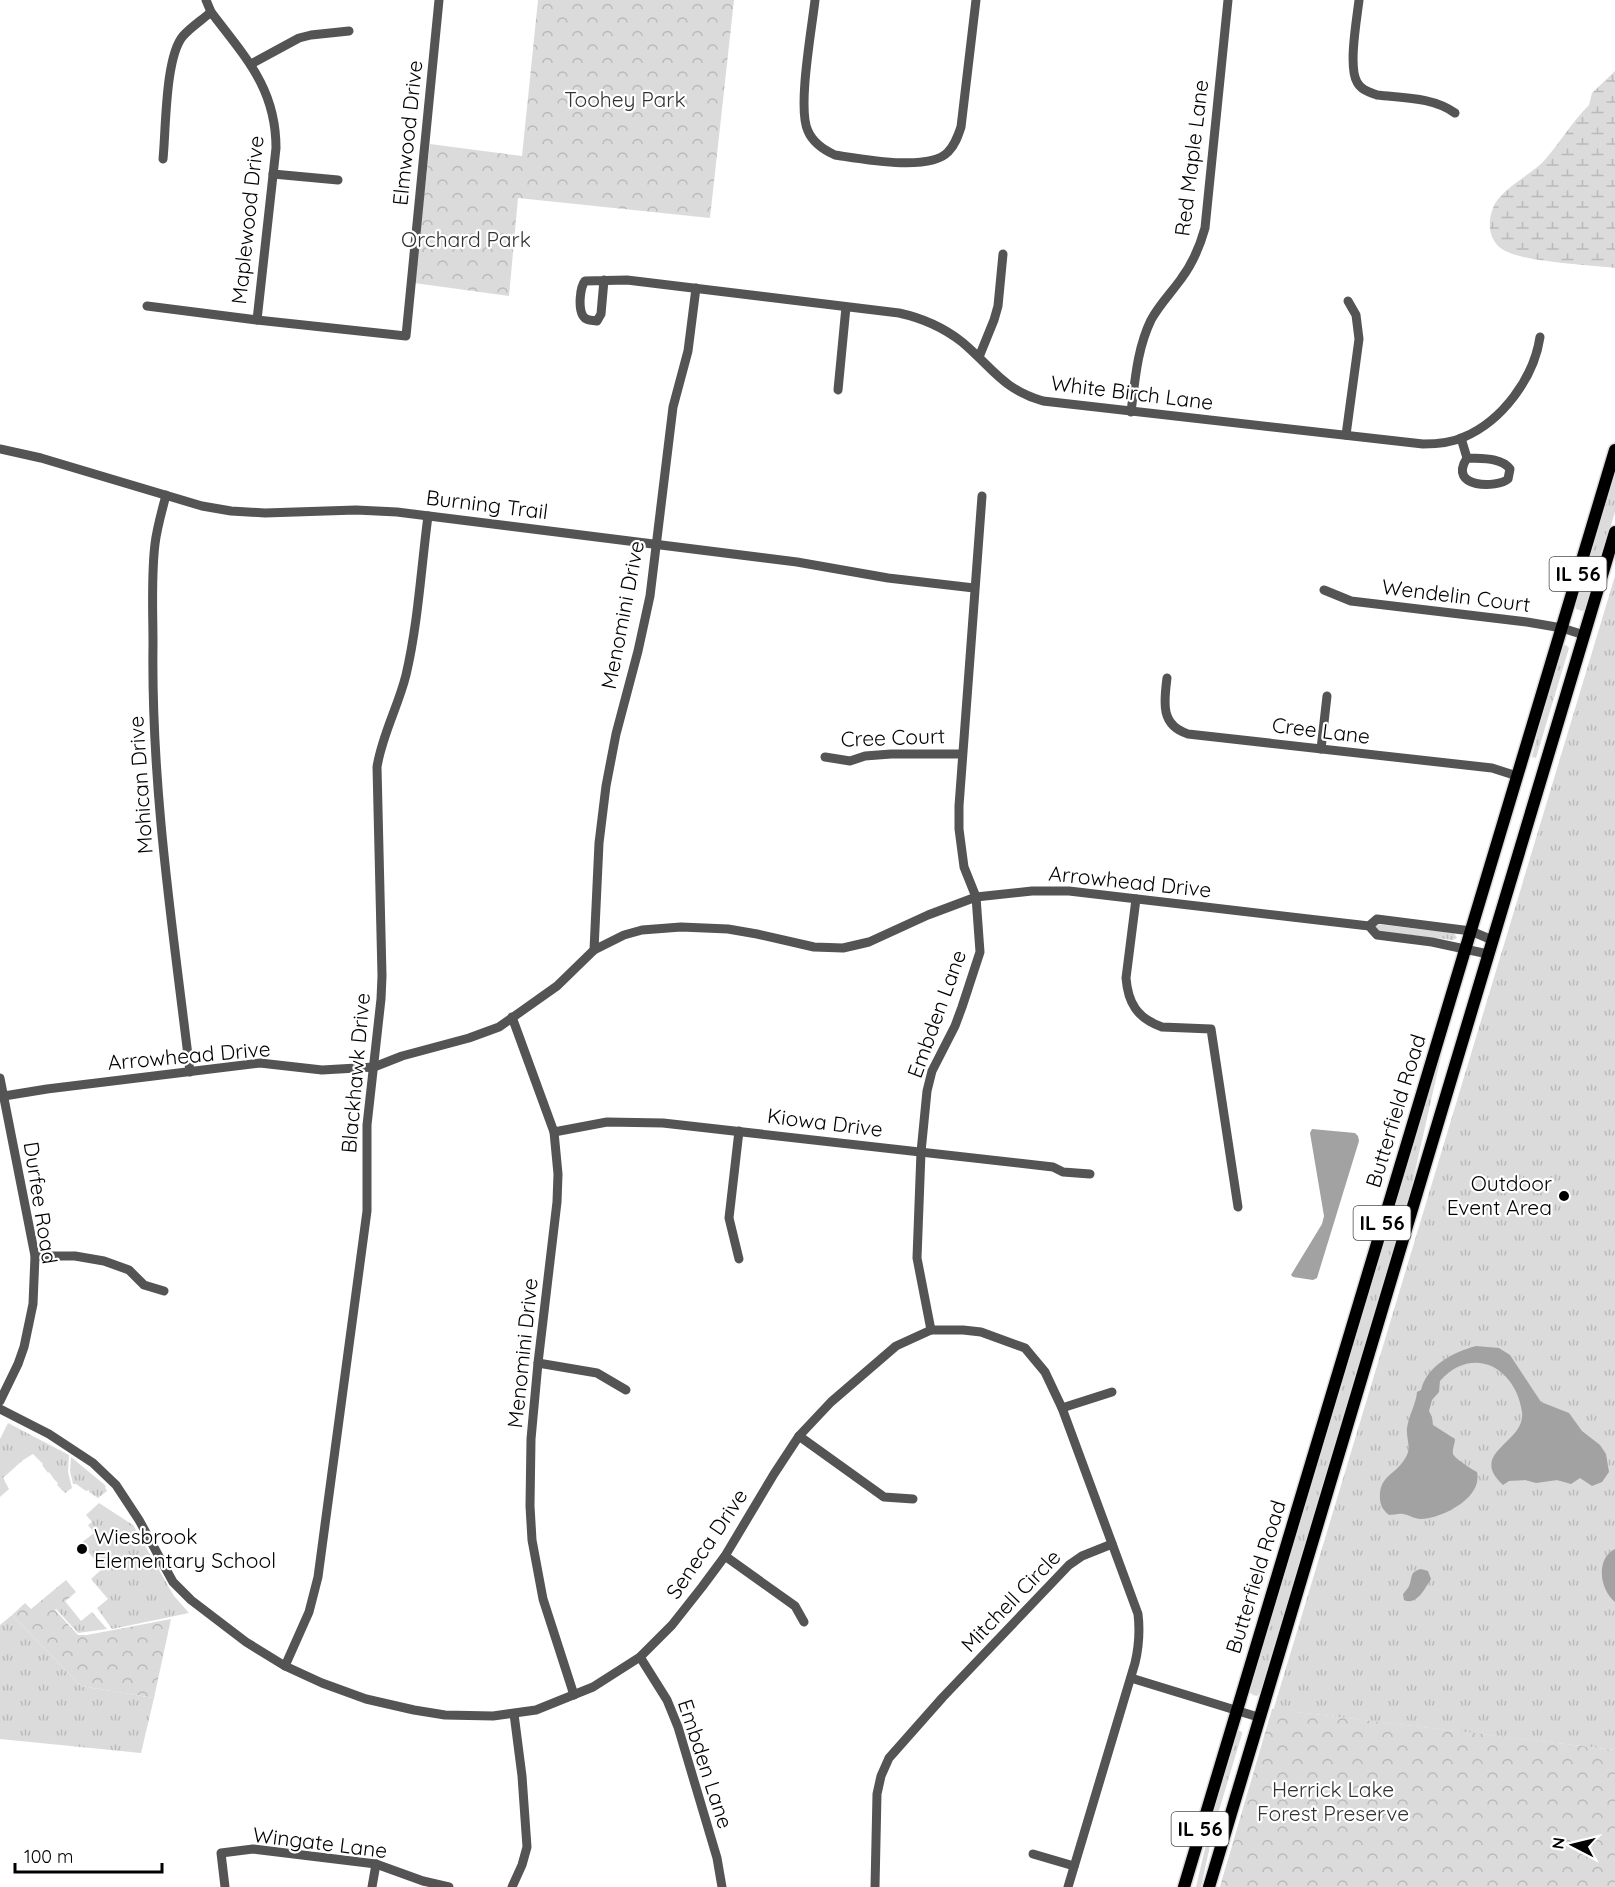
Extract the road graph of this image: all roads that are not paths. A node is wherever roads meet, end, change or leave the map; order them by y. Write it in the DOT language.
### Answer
graph roads {
  1 [pos="206,0"];
  2 [pos="439,0"];
  3 [pos="815,0"];
  4 [pos="976,0"];
  5 [pos="1228,0"];
  6 [pos="1359,0"];
  7 [pos="211,12"];
  8 [pos="349,31"];
  9 [pos="250,64"];
  10 [pos="1455,113"];
  11 [pos="163,159"];
  12 [pos="273,174"];
  13 [pos="338,180"];
  14 [pos="1003,254"];
  15 [pos="604,280"];
  16 [pos="696,288"];
  17 [pos="1348,302"];
  18 [pos="147,306"];
  19 [pos="846,307"];
  20 [pos="257,320"];
  21 [pos="1540,337"];
  22 [pos="979,357"];
  23 [pos="838,390"];
  24 [pos="1131,412"];
  25 [pos="1346,435"];
  26 [pos="1461,438"];
  27 [pos="0,450"];
  28 [pos="1615,450"];
  29 [pos="1467,458"];
  30 [pos="166,495"];
  31 [pos="982,496"];
  32 [pos="428,516"];
  33 [pos="1615,532"];
  34 [pos="657,544"];
  35 [pos="974,588"];
  36 [pos="1324,590"];
  37 [pos="1562,628"];
  38 [pos="1584,635"];
  39 [pos="1167,678"];
  40 [pos="1327,696"];
  41 [pos="1321,749"];
  42 [pos="962,754"];
  43 [pos="825,757"];
  44 [pos="1517,776"];
  45 [pos="976,897"];
  46 [pos="1136,899"];
  47 [pos="1369,926"];
  48 [pos="1471,931"];
  49 [pos="1492,940"];
  50 [pos="1465,949"];
  51 [pos="594,950"];
  52 [pos="1488,954"];
  53 [pos="512,1017"];
  54 [pos="374,1068"];
  55 [pos="190,1072"];
  56 [pos="0,1078"];
  57 [pos="4,1096"];
  58 [pos="739,1131"];
  59 [pos="554,1132"];
  60 [pos="921,1152"];
  61 [pos="1090,1174"];
  62 [pos="1238,1207"];
  63 [pos="35,1257"];
  64 [pos="740,1259"];
  65 [pos="164,1291"];
  66 [pos="930,1330"];
  67 [pos="538,1363"];
  68 [pos="626,1390"];
  69 [pos="1112,1392"];
  70 [pos="0,1401"];
  71 [pos="1062,1408"];
  72 [pos="0,1409"];
  73 [pos="799,1436"];
  74 [pos="914,1499"];
  75 [pos="1112,1544"];
  76 [pos="725,1556"];
  77 [pos="804,1622"];
  78 [pos="640,1657"];
  79 [pos="285,1666"];
  80 [pos="1131,1678"];
  81 [pos="574,1695"];
  82 [pos="1236,1710"];
  83 [pos="514,1714"];
  84 [pos="1258,1717"];
  85 [pos="1033,1854"];
  86 [pos="376,1864"];
  87 [pos="1074,1866"];
  88 [pos="225,1887"];
  89 [pos="372,1887"];
  90 [pos="449,1887"];
  91 [pos="512,1887"];
  92 [pos="722,1887"];
  93 [pos="875,1887"];
  94 [pos="1068,1887"];
  95 [pos="1184,1887"];
  96 [pos="1209,1887"];
  1 -- 7 [label="street, Maplewood Drive"];
  2 -- 20 [label="street, Elmwood Drive"];
  3 -- 4 [label="street"];
  5 -- 24 [label="street, Red Maple Lane"];
  6 -- 10 [label="street"];
  7 -- 9 [label="street, Maplewood Drive"];
  7 -- 11 [label="street"];
  8 -- 9 [label="street"];
  9 -- 12 [label="street, Maplewood Drive"];
  12 -- 13 [label="street"];
  12 -- 20 [label="street, Maplewood Drive"];
  14 -- 22 [label="street"];
  15 -- 15 [label="street, White Birch Lane"];
  15 -- 16 [label="street, White Birch Lane"];
  16 -- 19 [label="street, White Birch Lane"];
  16 -- 34 [label="street, Menomini Drive"];
  17 -- 25 [label="street"];
  18 -- 20 [label="street"];
  19 -- 22 [label="street, White Birch Lane"];
  19 -- 23 [label="street"];
  21 -- 26 [label="street, White Birch Lane"];
  22 -- 24 [label="street, White Birch Lane"];
  24 -- 25 [label="street, White Birch Lane"];
  25 -- 26 [label="street, White Birch Lane"];
  26 -- 29 [label="street"];
  27 -- 30 [label="street, Burning Trail"];
  28 -- 37 [label="main road, Butterfield Road / IL 56"];
  29 -- 29 [label="street"];
  30 -- 32 [label="street, Burning Trail"];
  30 -- 55 [label="street, Mohican Drive"];
  31 -- 35 [label="street, Embden Lane"];
  32 -- 34 [label="street, Burning Trail"];
  32 -- 54 [label="street, Blackhawk Drive"];
  33 -- 38 [label="main road, Butterfield Road / IL 56"];
  34 -- 35 [label="street, Burning Trail"];
  34 -- 51 [label="street, Menomini Drive"];
  35 -- 42 [label="street, Embden Lane"];
  36 -- 37 [label="street, Wendelin Court"];
  37 -- 38 [label="street, Wendelin Court"];
  37 -- 44 [label="main road, Butterfield Road / IL 56"];
  38 -- 49 [label="main road, Butterfield Road / IL 56"];
  39 -- 41 [label="street, Cree Lane"];
  40 -- 41 [label="street"];
  41 -- 44 [label="street, Cree Lane"];
  42 -- 43 [label="street, Cree Court"];
  42 -- 45 [label="street, Embden Lane"];
  44 -- 48 [label="main road, Butterfield Road / IL 56"];
  45 -- 46 [label="street, Arrowhead Drive"];
  45 -- 51 [label="street, Arrowhead Drive"];
  45 -- 60 [label="street, Embden Lane"];
  46 -- 47 [label="street, Arrowhead Drive"];
  46 -- 62 [label="street"];
  47 -- 48 [label="street, Arrowhead Drive"];
  47 -- 50 [label="street, Arrowhead Drive"];
  48 -- 49 [label="street, Arrowhead Drive"];
  48 -- 50 [label="main road, Butterfield Road / IL 56"];
  49 -- 52 [label="main road, Butterfield Road / IL 56"];
  50 -- 52 [label="street, Arrowhead Drive"];
  50 -- 82 [label="main road, Butterfield Road / IL 56"];
  51 -- 53 [label="street, Arrowhead Drive"];
  52 -- 84 [label="main road, Butterfield Road / IL 56"];
  53 -- 54 [label="street, Arrowhead Drive"];
  53 -- 59 [label="street, Menomini Drive"];
  54 -- 55 [label="street, Arrowhead Drive"];
  54 -- 79 [label="street, Blackhawk Drive"];
  55 -- 57 [label="street, Arrowhead Drive"];
  56 -- 57 [label="street, Durfee Road"];
  57 -- 63 [label="street, Durfee Road"];
  58 -- 59 [label="street, Kiowa Drive"];
  58 -- 60 [label="street, Kiowa Drive"];
  58 -- 64 [label="street"];
  59 -- 67 [label="street, Menomini Drive"];
  60 -- 61 [label="street, Kiowa Drive"];
  60 -- 66 [label="street, Embden Lane"];
  63 -- 65 [label="street"];
  63 -- 70 [label="street, Durfee Road"];
  66 -- 71 [label="street, Seneca Drive"];
  66 -- 73 [label="street, Seneca Drive"];
  67 -- 68 [label="street"];
  67 -- 81 [label="street, Menomini Drive"];
  69 -- 71 [label="street"];
  71 -- 75 [label="street, Seneca Drive"];
  72 -- 79 [label="street, Seneca Drive"];
  73 -- 74 [label="street"];
  73 -- 76 [label="street, Seneca Drive"];
  75 -- 80 [label="street"];
  75 -- 93 [label="street, Mitchell Circle"];
  76 -- 77 [label="street"];
  76 -- 78 [label="street, Seneca Drive"];
  78 -- 81 [label="street, Seneca Drive"];
  78 -- 92 [label="street, Embden Lane"];
  79 -- 83 [label="street, Seneca Drive"];
  80 -- 82 [label="street"];
  80 -- 87 [label="street"];
  81 -- 83 [label="street, Seneca Drive"];
  82 -- 84 [label="street"];
  82 -- 95 [label="main road, Butterfield Road / IL 56"];
  83 -- 91 [label="street"];
  84 -- 96 [label="main road, Butterfield Road / IL 56"];
  85 -- 87 [label="street"];
  86 -- 88 [label="street, Wingate Lane"];
  86 -- 89 [label="street"];
  86 -- 90 [label="street, Wingate Lane"];
  87 -- 94 [label="street"];
}
